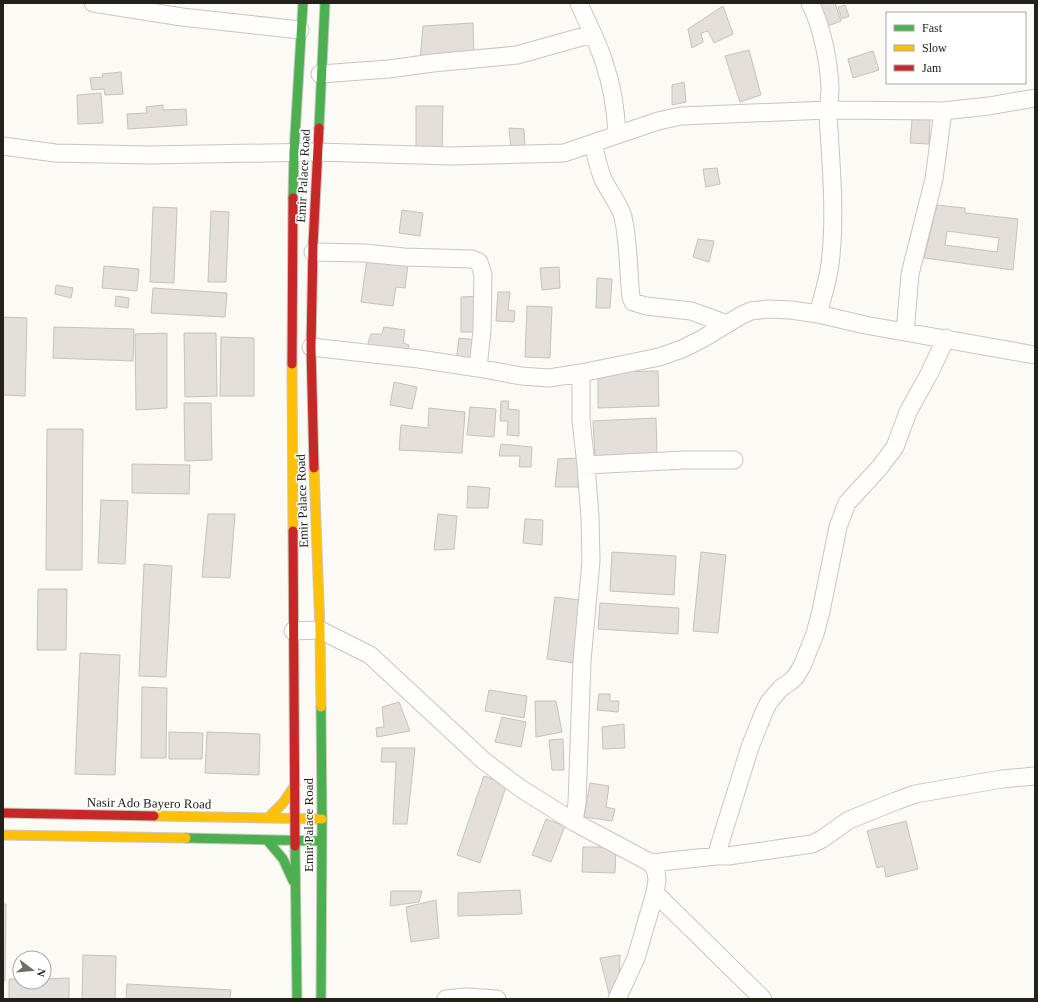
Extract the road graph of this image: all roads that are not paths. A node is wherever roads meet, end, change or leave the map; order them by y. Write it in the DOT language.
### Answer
graph roads {
  1 [pos="97,3"];
  2 [pos="303,3"];
  3 [pos="325,3"];
  4 [pos="579,3"];
  5 [pos="810,3"];
  6 [pos="300,30"];
  7 [pos="592,34"];
  8 [pos="320,74"];
  9 [pos="1035,98"];
  10 [pos="828,110"];
  11 [pos="943,111"];
  12 [pos="617,134"];
  13 [pos="593,143"];
  14 [pos="3,146"];
  15 [pos="294,152"];
  16 [pos="318,152"];
  17 [pos="312,252"];
  18 [pos="818,314"];
  19 [pos="727,324"];
  20 [pos="906,332"];
  21 [pos="946,338"];
  22 [pos="311,347"];
  23 [pos="1035,355"];
  24 [pos="478,368"];
  25 [pos="581,373"];
  26 [pos="734,460"];
  27 [pos="586,465"];
  28 [pos="320,630"];
  29 [pos="293,632"];
  30 [pos="1035,776"];
  31 [pos="295,786"];
  32 [pos="3,813"];
  33 [pos="268,818"];
  34 [pos="295,818"];
  35 [pos="322,819"];
  36 [pos="574,822"];
  37 [pos="3,835"];
  38 [pos="267,840"];
  39 [pos="295,841"];
  40 [pos="322,841"];
  41 [pos="716,856"];
  42 [pos="652,863"];
  43 [pos="296,888"];
  44 [pos="654,893"];
  45 [pos="297,999"];
  46 [pos="321,999"];
  47 [pos="446,999"];
  48 [pos="497,999"];
  49 [pos="617,999"];
  50 [pos="763,999"];
  1 -- 6 [label="street"];
  2 -- 6 [label="main road, Emir Palace Road"];
  3 -- 8 [label="main road, Emir Palace Road"];
  4 -- 7 [label="street"];
  5 -- 10 [label="street"];
  6 -- 15 [label="main road, Emir Palace Road"];
  7 -- 8 [label="street"];
  7 -- 12 [label="street"];
  8 -- 16 [label="main road, Emir Palace Road"];
  9 -- 11 [label="street"];
  10 -- 11 [label="street"];
  10 -- 12 [label="street"];
  10 -- 18 [label="street"];
  11 -- 20 [label="street"];
  12 -- 13 [label="street"];
  13 -- 16 [label="street"];
  13 -- 19 [label="street"];
  14 -- 15 [label="street"];
  15 -- 16 [label="street"];
  15 -- 29 [label="main road, Emir Palace Road"];
  16 -- 17 [label="main road, Emir Palace Road"];
  17 -- 22 [label="main road, Emir Palace Road"];
  17 -- 24 [label="street"];
  18 -- 19 [label="street"];
  18 -- 20 [label="street"];
  19 -- 25 [label="street"];
  20 -- 21 [label="street"];
  21 -- 23 [label="street"];
  21 -- 41 [label="street"];
  22 -- 24 [label="street"];
  22 -- 28 [label="main road, Emir Palace Road"];
  24 -- 25 [label="street"];
  25 -- 27 [label="street"];
  26 -- 27 [label="street"];
  27 -- 36 [label="street"];
  28 -- 29 [label="street"];
  28 -- 35 [label="main road, Emir Palace Road"];
  28 -- 36 [label="street"];
  29 -- 31 [label="main road, Emir Palace Road"];
  30 -- 41 [label="street"];
  31 -- 33 [label="main road"];
  31 -- 34 [label="main road, Emir Palace Road"];
  32 -- 33 [label="main road, Nasir Ado Bayero Road"];
  33 -- 34 [label="main road, Nasir Ado Bayero Road"];
  34 -- 35 [label="main road, Nasir Ado Bayero Road"];
  34 -- 39 [label="main road, Emir Palace Road"];
  35 -- 40 [label="main road, Emir Palace Road"];
  36 -- 42 [label="street"];
  37 -- 38 [label="main road"];
  38 -- 39 [label="main road"];
  38 -- 43 [label="main road"];
  39 -- 40 [label="main road"];
  39 -- 43 [label="main road, Emir Palace Road"];
  40 -- 46 [label="main road, Emir Palace Road"];
  41 -- 42 [label="street"];
  42 -- 44 [label="street"];
  43 -- 45 [label="main road, Emir Palace Road"];
  44 -- 49 [label="street"];
  44 -- 50 [label="street"];
  47 -- 48 [label="street"];
}
